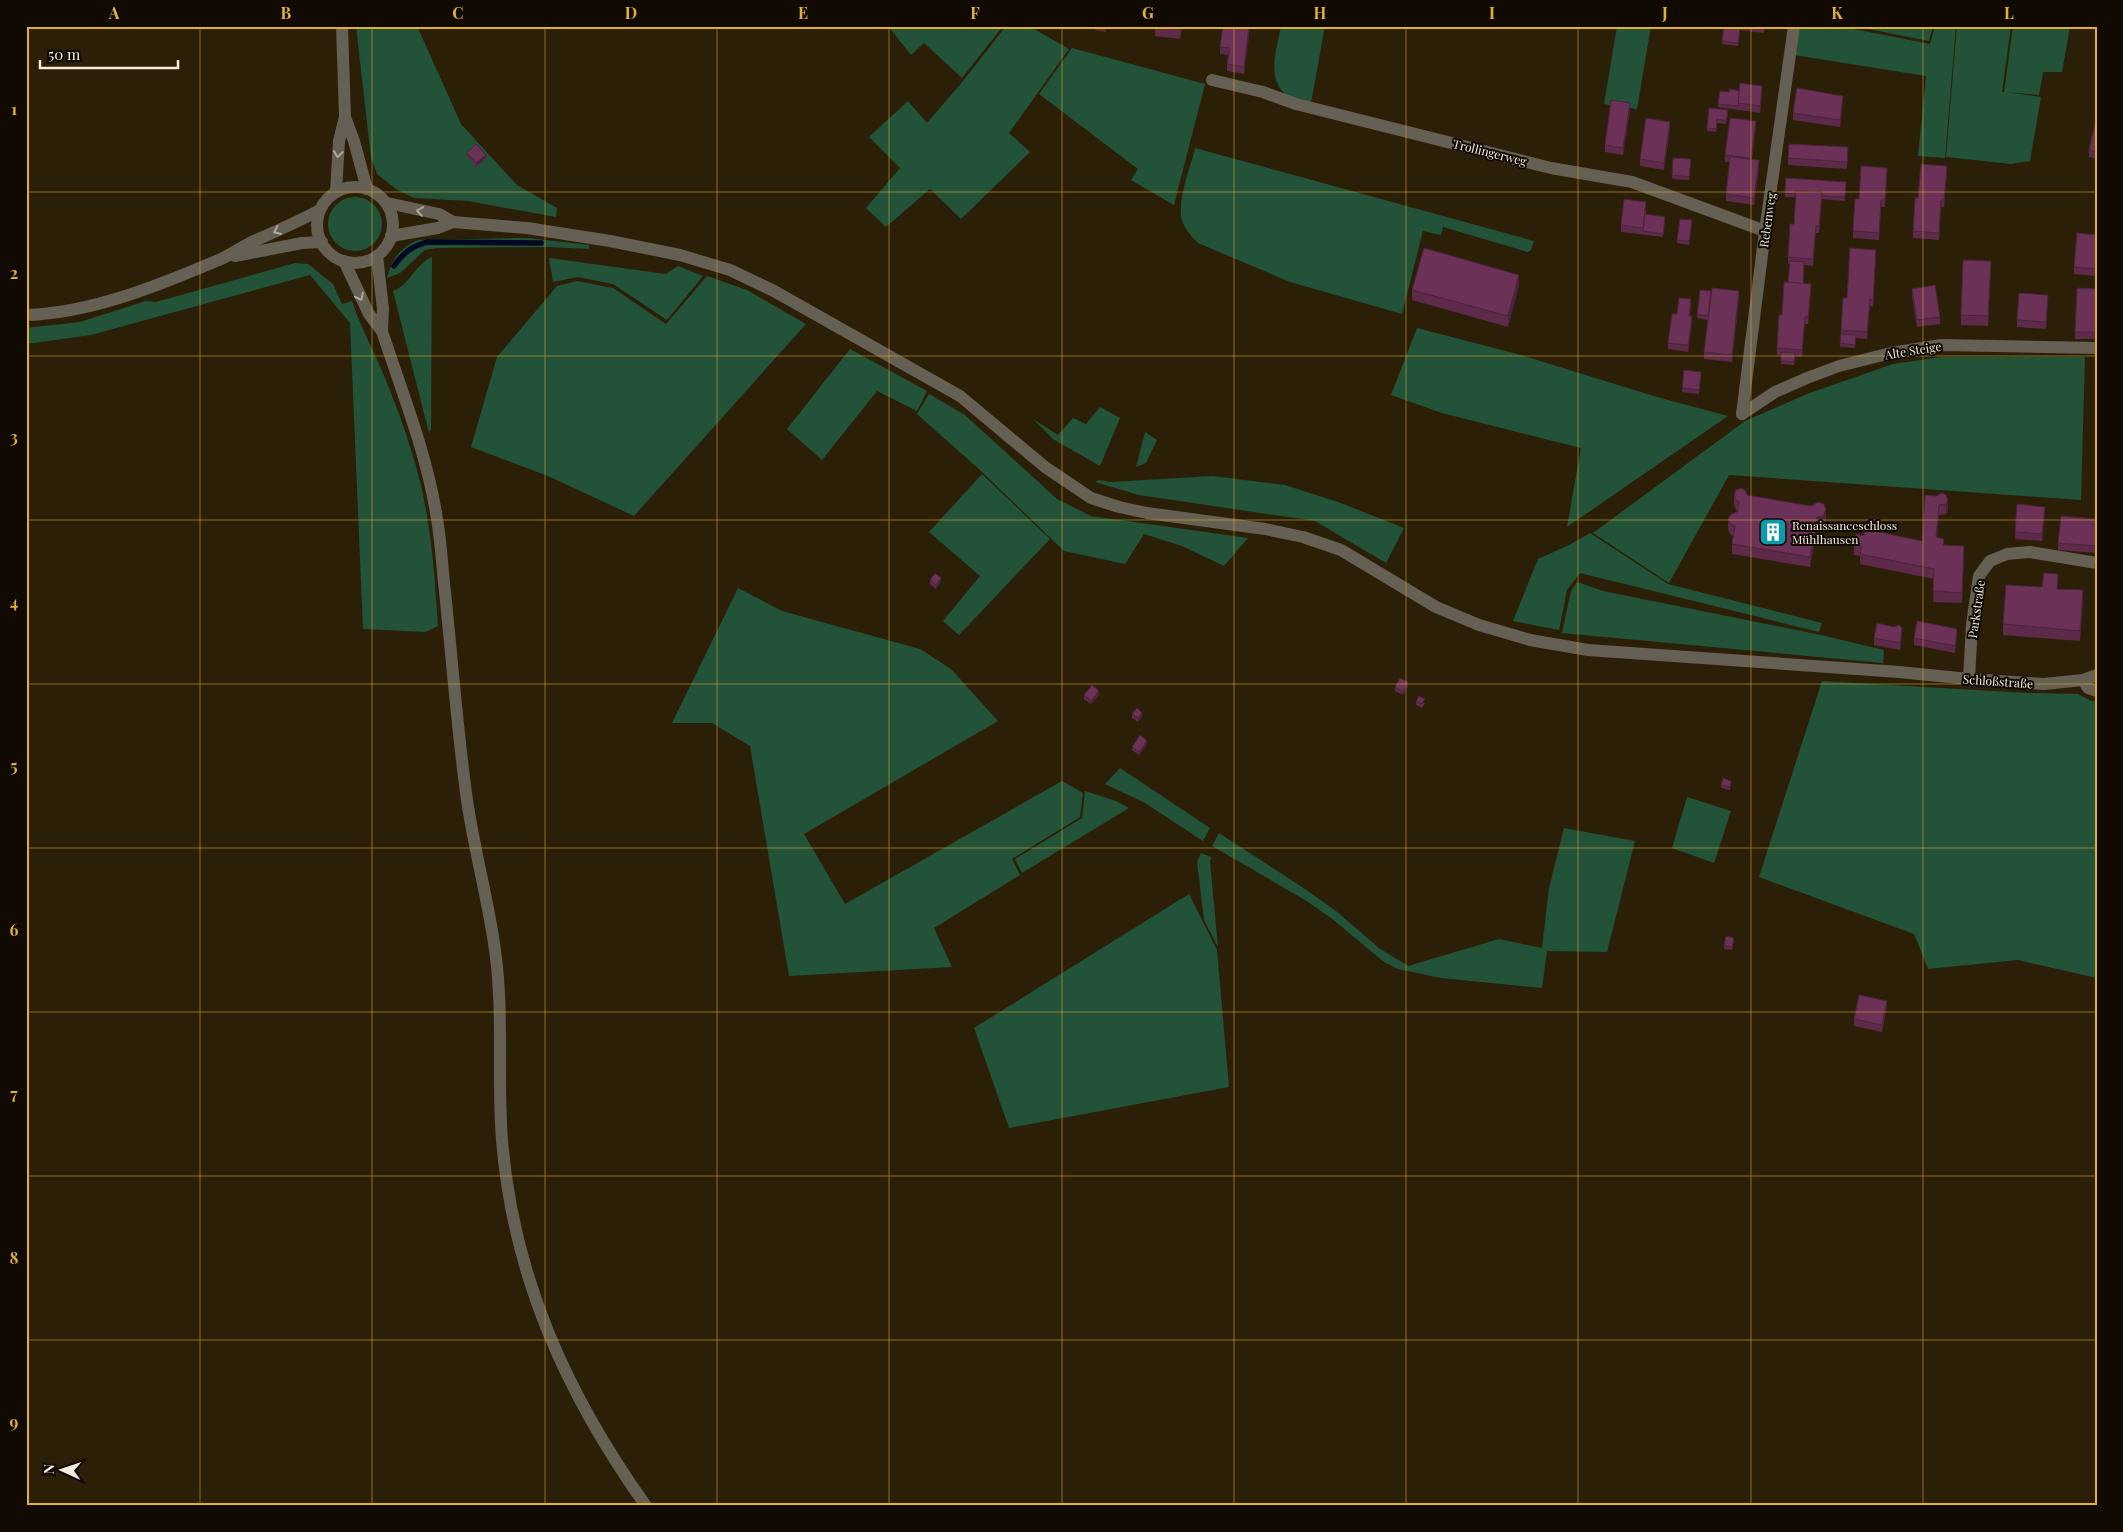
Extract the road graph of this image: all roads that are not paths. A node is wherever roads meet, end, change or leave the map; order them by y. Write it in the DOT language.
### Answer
graph roads {
  1 [pos="342,26"];
  2 [pos="1794,26"];
  3 [pos="1212,80"];
  4 [pos="345,118"];
  5 [pos="367,189"];
  6 [pos="336,192"];
  7 [pos="386,204"];
  8 [pos="320,210"];
  9 [pos="453,222"];
  10 [pos="1765,231"];
  11 [pos="391,236"];
  12 [pos="322,242"];
  13 [pos="377,256"];
  14 [pos="222,258"];
  15 [pos="344,261"];
  16 [pos="26,315"];
  17 [pos="382,330"];
  18 [pos="2097,348"];
  19 [pos="1742,414"];
  20 [pos="2097,563"];
  21 [pos="2097,675"];
  22 [pos="1970,679"];
  23 [pos="2083,680"];
  24 [pos="2097,691"];
  25 [pos="646,1506"];
  1 -- 4 [label="street"];
  2 -- 10 [label="street, Rebenweg"];
  3 -- 10 [label="street, Trollingerweg"];
  4 -- 5 [label="street"];
  4 -- 6 [label="street, one-way"];
  5 -- 6 [label="street"];
  5 -- 7 [label="street"];
  6 -- 8 [label="street"];
  9 -- 7 [label="street, one-way"];
  7 -- 11 [label="street"];
  8 -- 12 [label="street"];
  8 -- 14 [label="street, one-way"];
  9 -- 11 [label="street"];
  9 -- 22 [label="street, Schloßstraße"];
  10 -- 19 [label="street, Rebenweg"];
  11 -- 13 [label="street"];
  12 -- 14 [label="street"];
  12 -- 15 [label="street"];
  13 -- 15 [label="street"];
  13 -- 17 [label="street"];
  14 -- 16 [label="street"];
  15 -- 17 [label="street, one-way"];
  17 -- 25 [label="street"];
  18 -- 19 [label="street, Alte Steige"];
  20 -- 22 [label="street, Parkstraße"];
  21 -- 23 [label="street, Schloßstraße"];
  22 -- 23 [label="street, Schloßstraße"];
  23 -- 24 [label="street"];
}
